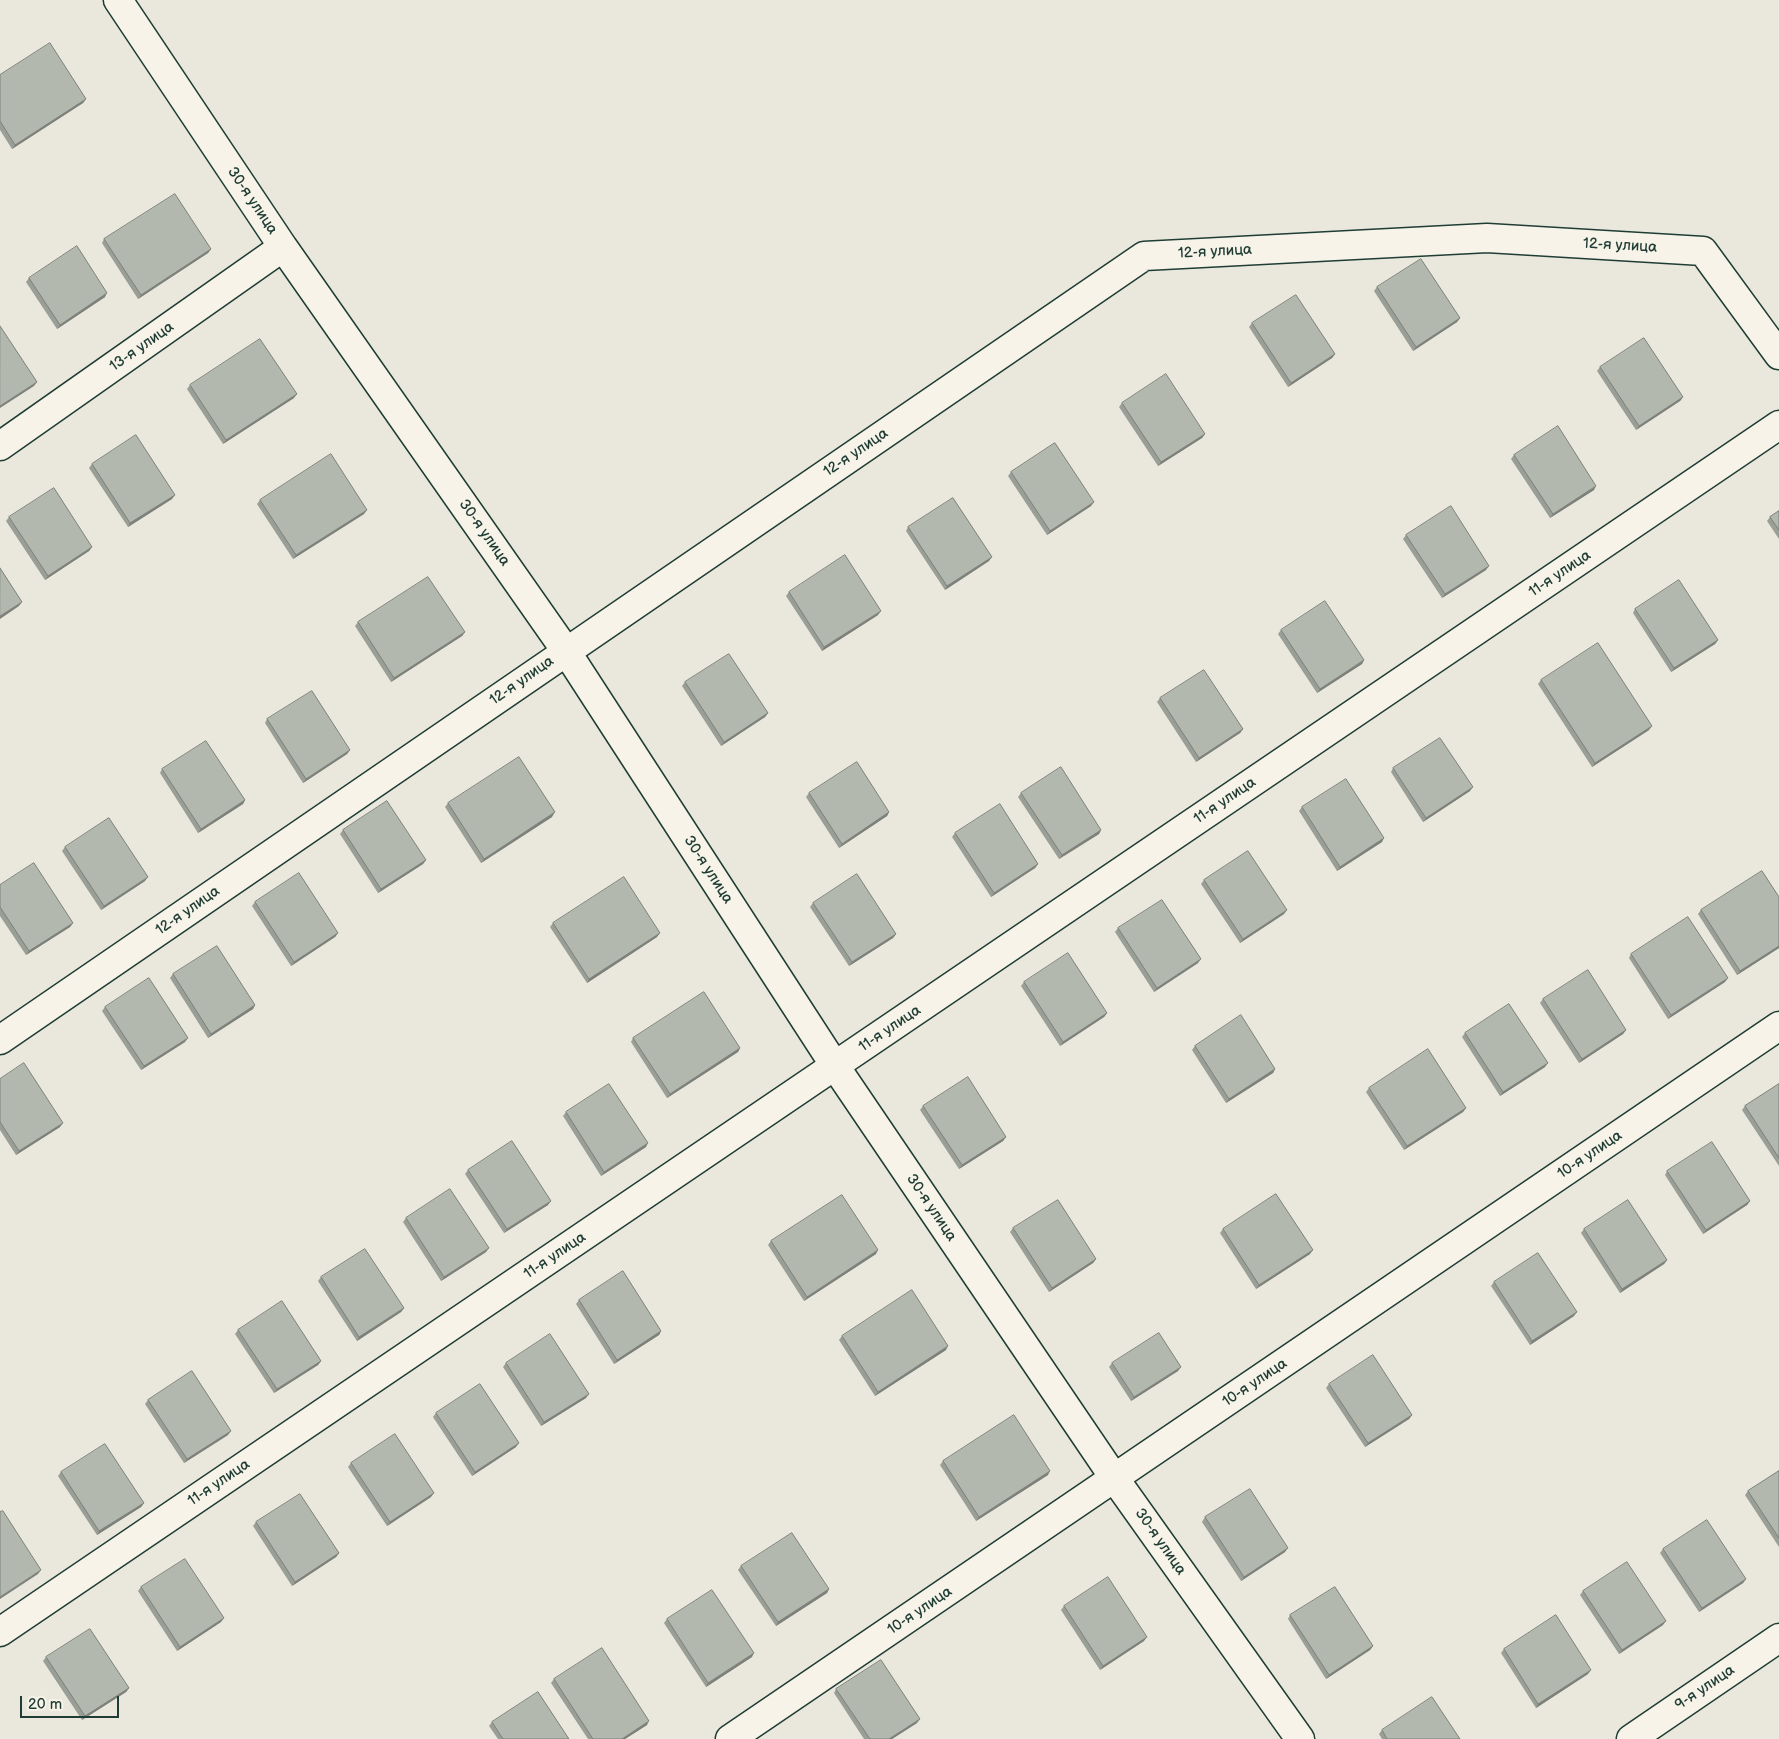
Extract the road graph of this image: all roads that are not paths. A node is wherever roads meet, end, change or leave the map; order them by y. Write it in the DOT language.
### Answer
graph roads {
  1 [pos="118,0"];
  2 [pos="283,247"];
  3 [pos="1779,355"];
  4 [pos="1779,425"];
  5 [pos="0,446"];
  6 [pos="566,651"];
  7 [pos="1779,1026"];
  8 [pos="0,1040"];
  9 [pos="835,1066"];
  10 [pos="1115,1479"];
  11 [pos="0,1632"];
  12 [pos="1779,1638"];
  13 [pos="730,1739"];
  14 [pos="1300,1739"];
  15 [pos="1630,1739"];
  1 -- 2 [label="street, 30-я улица"];
  2 -- 5 [label="street, 13-я улица"];
  2 -- 6 [label="street, 30-я улица"];
  3 -- 6 [label="street, 12-я улица"];
  4 -- 9 [label="street, 11-я улица"];
  6 -- 8 [label="street, 12-я улица"];
  6 -- 9 [label="street, 30-я улица"];
  7 -- 10 [label="street, 10-я улица"];
  9 -- 10 [label="street, 30-я улица"];
  9 -- 11 [label="street, 11-я улица"];
  10 -- 13 [label="street, 10-я улица"];
  10 -- 14 [label="street, 30-я улица"];
  12 -- 15 [label="street, 9-я улица"];
}
